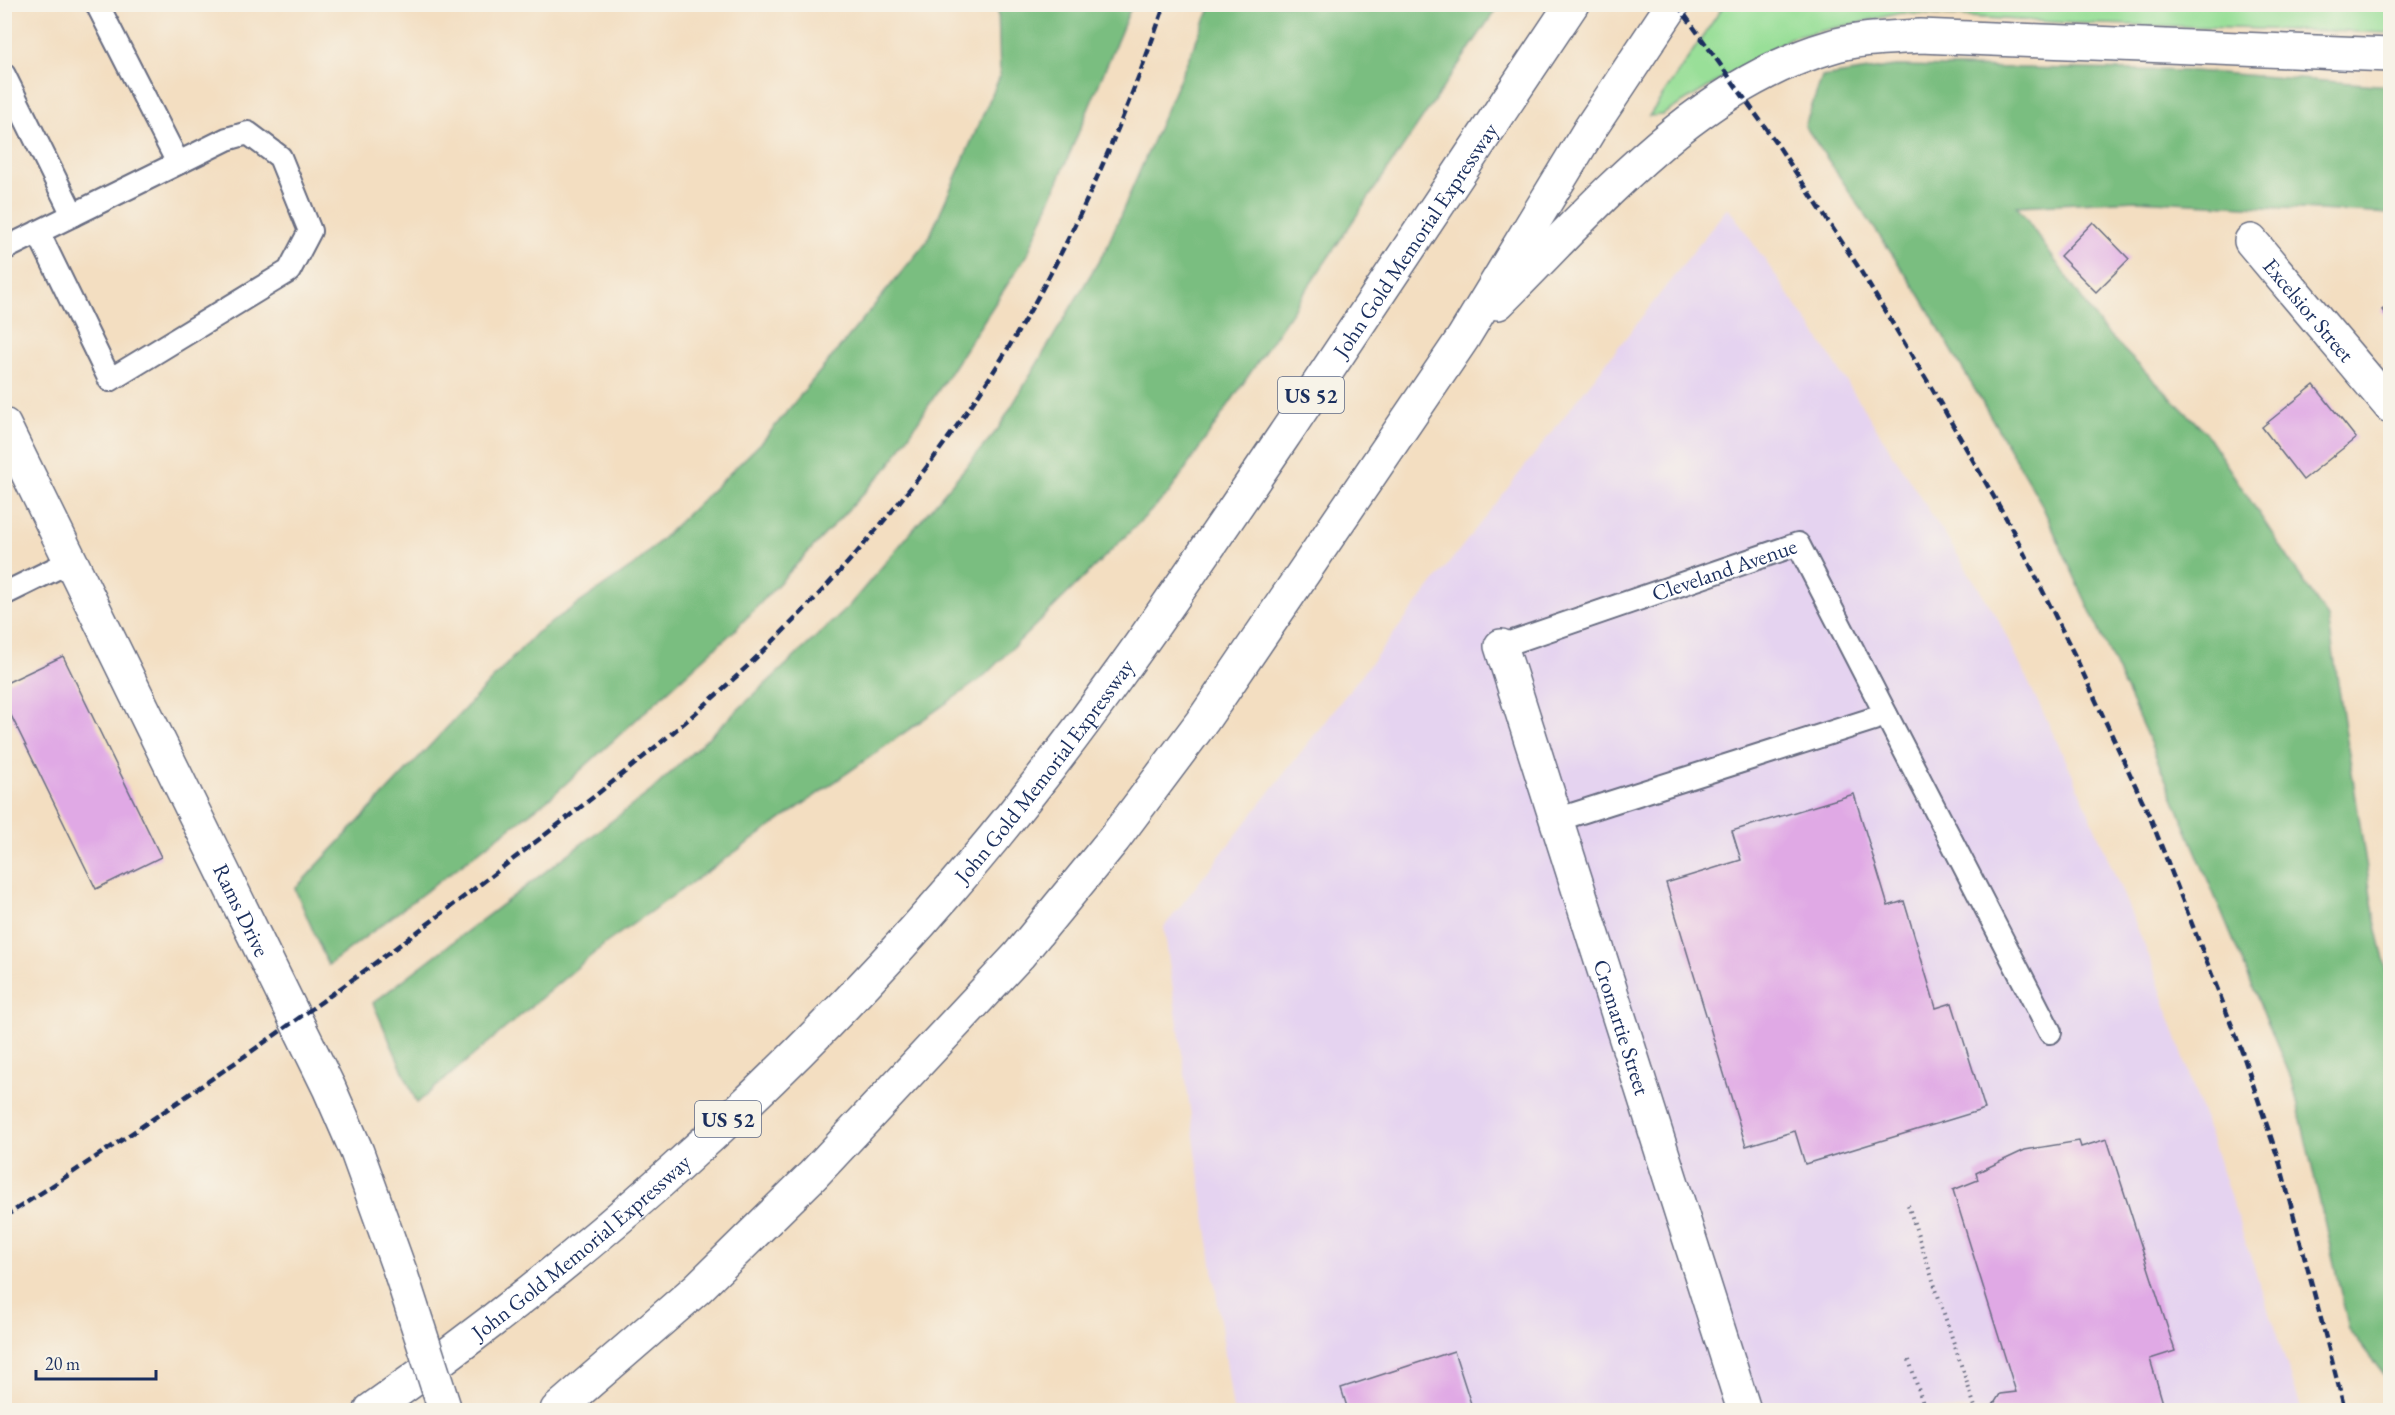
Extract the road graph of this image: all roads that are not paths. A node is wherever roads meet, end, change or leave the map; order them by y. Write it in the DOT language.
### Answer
graph roads {
  1 [pos="96,4"];
  2 [pos="1572,4"];
  3 [pos="1673,4"];
  4 [pos="2391,55"];
  5 [pos="4,75"];
  6 [pos="178,163"];
  7 [pos="74,215"];
  8 [pos="38,232"];
  9 [pos="2251,241"];
  10 [pos="4,249"];
  11 [pos="1462,338"];
  12 [pos="2391,406"];
  13 [pos="4,425"];
  14 [pos="70,561"];
  15 [pos="4,594"];
  16 [pos="1501,646"];
  17 [pos="1886,715"];
  18 [pos="1556,820"];
  19 [pos="2050,1032"];
  20 [pos="371,1410"];
  21 [pos="445,1410"];
  22 [pos="557,1410"];
  23 [pos="1744,1410"];
  1 -- 6 [label="lane"];
  2 -- 20 [label="main road, John Gold Memorial Expressway / US 52"];
  3 -- 11 [label="main road"];
  4 -- 11 [label="main road"];
  5 -- 7 [label="lane"];
  6 -- 7 [label="lane"];
  6 -- 8 [label="lane"];
  7 -- 8 [label="lane"];
  8 -- 10 [label="lane"];
  9 -- 12 [label="main road, Excelsior Street"];
  11 -- 22 [label="main road"];
  13 -- 14 [label="main road, Rams Drive"];
  14 -- 15 [label="lane"];
  14 -- 21 [label="main road, Rams Drive, bridge"];
  16 -- 17 [label="lane, Cleveland Avenue"];
  16 -- 18 [label="main road, Cromartie Street"];
  17 -- 18 [label="lane"];
  17 -- 19 [label="lane"];
  18 -- 23 [label="main road, Cromartie Street"];
}
